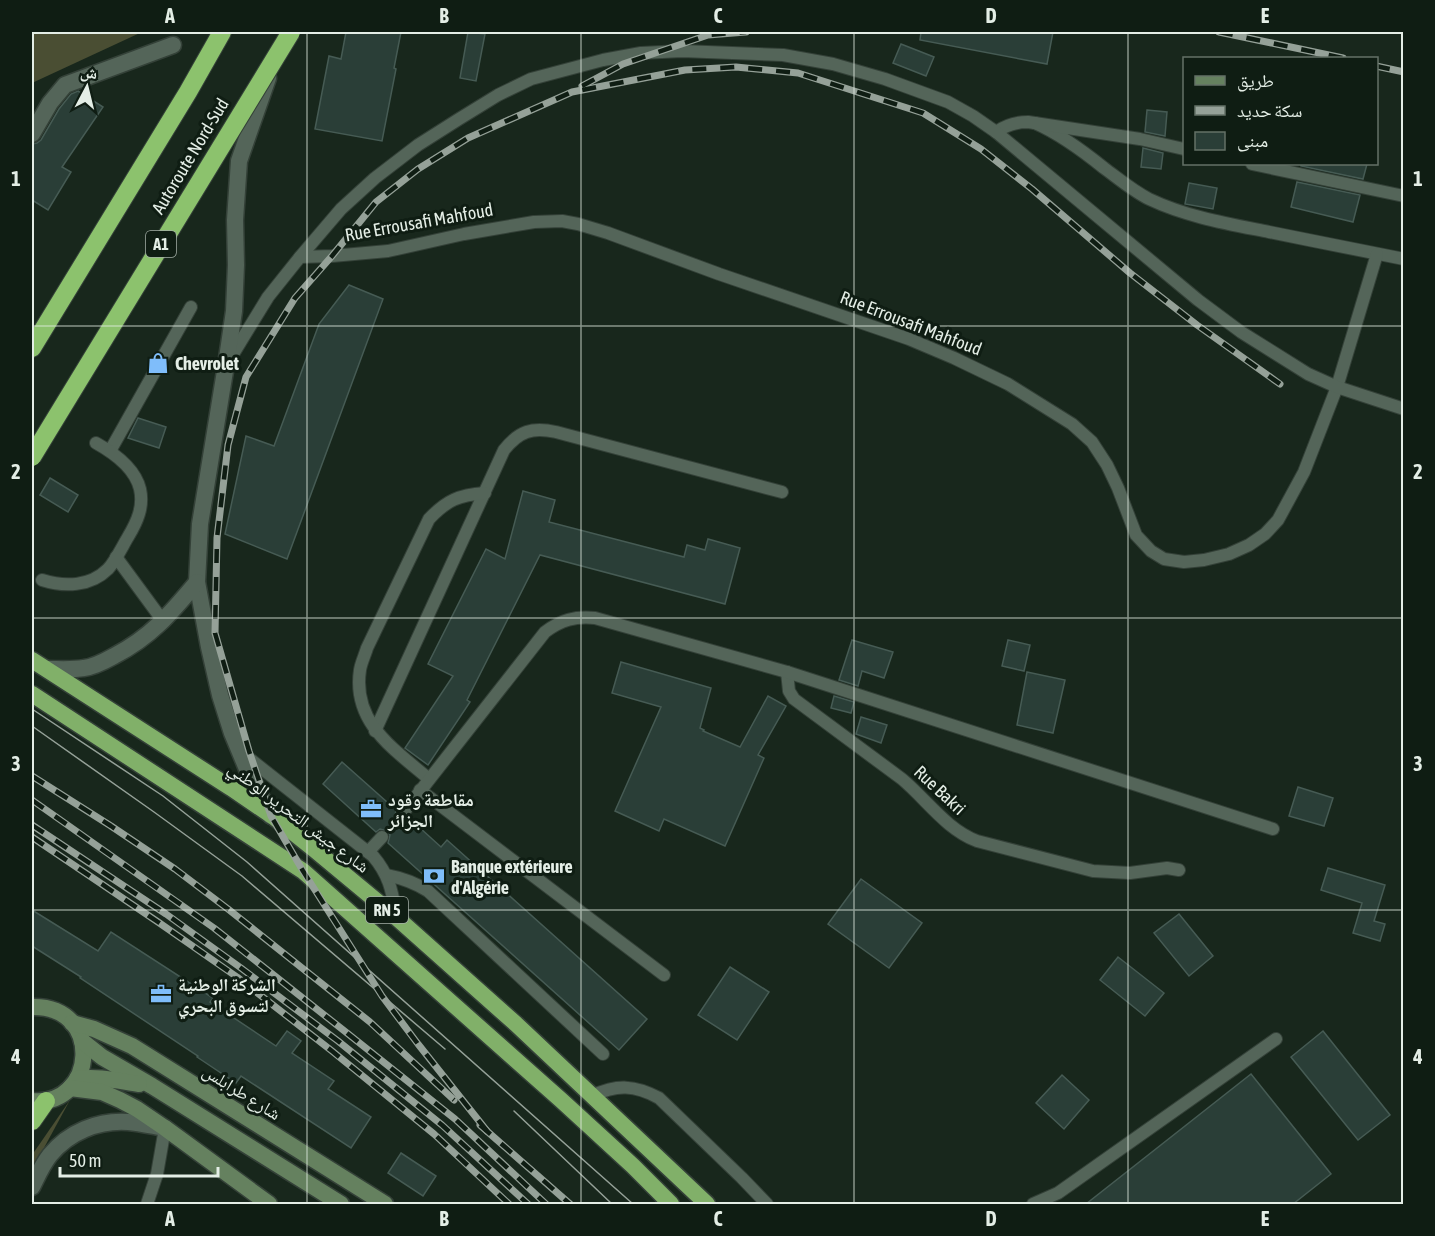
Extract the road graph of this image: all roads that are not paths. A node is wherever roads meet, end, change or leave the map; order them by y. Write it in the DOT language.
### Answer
graph roads {
  1 [pos="222,32"];
  2 [pos="284,32"];
  3 [pos="291,32"];
  4 [pos="173,45"];
  5 [pos="1035,123"];
  6 [pos="996,132"];
  7 [pos="32,134"];
  8 [pos="1183,149"];
  9 [pos="1257,165"];
  10 [pos="1404,196"];
  11 [pos="1377,254"];
  12 [pos="300,257"];
  13 [pos="1404,258"];
  14 [pos="191,307"];
  15 [pos="32,348"];
  16 [pos="226,365"];
  17 [pos="1337,387"];
  18 [pos="1404,409"];
  19 [pos="96,443"];
  20 [pos="110,451"];
  21 [pos="32,457"];
  22 [pos="782,492"];
  23 [pos="484,494"];
  24 [pos="116,557"];
  25 [pos="42,580"];
  26 [pos="197,582"];
  27 [pos="163,621"];
  28 [pos="32,660"];
  29 [pos="47,669"];
  30 [pos="787,672"];
  31 [pos="32,694"];
  32 [pos="375,731"];
  33 [pos="240,751"];
  34 [pos="429,779"];
  35 [pos="420,790"];
  36 [pos="403,813"];
  37 [pos="271,816"];
  38 [pos="287,828"];
  39 [pos="1273,829"];
  40 [pos="381,837"];
  41 [pos="271,850"];
  42 [pos="368,852"];
  43 [pos="1179,870"];
  44 [pos="386,875"];
  45 [pos="397,918"];
  46 [pos="664,975"];
  47 [pos="32,1006"];
  48 [pos="72,1023"];
  49 [pos="1276,1040"];
  50 [pos="82,1041"];
  51 [pos="603,1054"];
  52 [pos="73,1084"];
  53 [pos="152,1086"];
  54 [pos="592,1096"];
  55 [pos="39,1101"];
  56 [pos="32,1121"];
  57 [pos="165,1128"];
  58 [pos="32,1187"];
  59 [pos="147,1204"];
  60 [pos="269,1204"];
  61 [pos="341,1204"];
  62 [pos="385,1204"];
  63 [pos="671,1204"];
  64 [pos="707,1204"];
  65 [pos="767,1204"];
  66 [pos="1033,1204"];
  1 -- 15 [label="highway, Autoroute Nord-Sud"];
  2 -- 16 [label="street"];
  3 -- 21 [label="highway, Autoroute Nord-Sud / A1, bridge"];
  4 -- 7 [label="street"];
  5 -- 6 [label="lane"];
  5 -- 8 [label="lane"];
  5 -- 11 [label="lane"];
  6 -- 12 [label="lane, Rue Errousafi Mahfoud"];
  6 -- 17 [label="lane, Rue Errousafi Mahfoud"];
  9 -- 10 [label="lane"];
  11 -- 13 [label="lane"];
  11 -- 17 [label="lane"];
  12 -- 16 [label="lane, Rue Errousafi Mahfoud"];
  12 -- 17 [label="lane, Rue Errousafi Mahfoud"];
  14 -- 20 [label="lane"];
  16 -- 26 [label="street, Rue Errousafi Mahfoud"];
  17 -- 18 [label="lane, Rue Errousafi Mahfoud"];
  19 -- 20 [label="lane"];
  20 -- 24 [label="lane"];
  22 -- 23 [label="lane"];
  23 -- 32 [label="lane"];
  23 -- 32 [label="lane"];
  24 -- 25 [label="lane"];
  24 -- 27 [label="lane"];
  26 -- 27 [label="street"];
  26 -- 33 [label="street, Rue Errousafi Mahfoud"];
  27 -- 29 [label="street"];
  28 -- 29 [label="highway, شارع جيش التحرير الوطني / RN 5"];
  29 -- 37 [label="highway, شارع جيش التحرير الوطني / RN 5"];
  30 -- 34 [label="lane"];
  30 -- 39 [label="lane"];
  30 -- 43 [label="lane, Rue Bakri"];
  31 -- 41 [label="highway, RN 5"];
  32 -- 34 [label="lane"];
  33 -- 37 [label="street, Rue Errousafi Mahfoud"];
  33 -- 42 [label="lane"];
  34 -- 35 [label="lane"];
  35 -- 36 [label="lane"];
  35 -- 46 [label="lane"];
  37 -- 38 [label="highway, شارع جيش التحرير الوطني / RN 5"];
  38 -- 41 [label="highway"];
  38 -- 45 [label="highway, شارع جيش التحرير الوطني / RN 5"];
  40 -- 42 [label="lane"];
  41 -- 63 [label="highway, RN 5"];
  42 -- 44 [label="lane"];
  44 -- 45 [label="lane"];
  44 -- 51 [label="lane"];
  45 -- 54 [label="highway, شارع جيش التحرير الوطني / RN 5"];
  47 -- 48 [label="main road, شارع طرابلس"];
  48 -- 50 [label="main road"];
  48 -- 62 [label="main road, شارع طرابلس"];
  49 -- 66 [label="lane"];
  50 -- 52 [label="main road"];
  50 -- 53 [label="main road"];
  52 -- 53 [label="main road"];
  52 -- 55 [label="main road"];
  52 -- 57 [label="main road"];
  53 -- 61 [label="main road"];
  54 -- 64 [label="highway, شارع جيش التحرير الوطني / RN 5"];
  54 -- 65 [label="lane"];
  55 -- 56 [label="highway"];
  57 -- 58 [label="street"];
  57 -- 59 [label="lane"];
  57 -- 60 [label="main road"];
}
